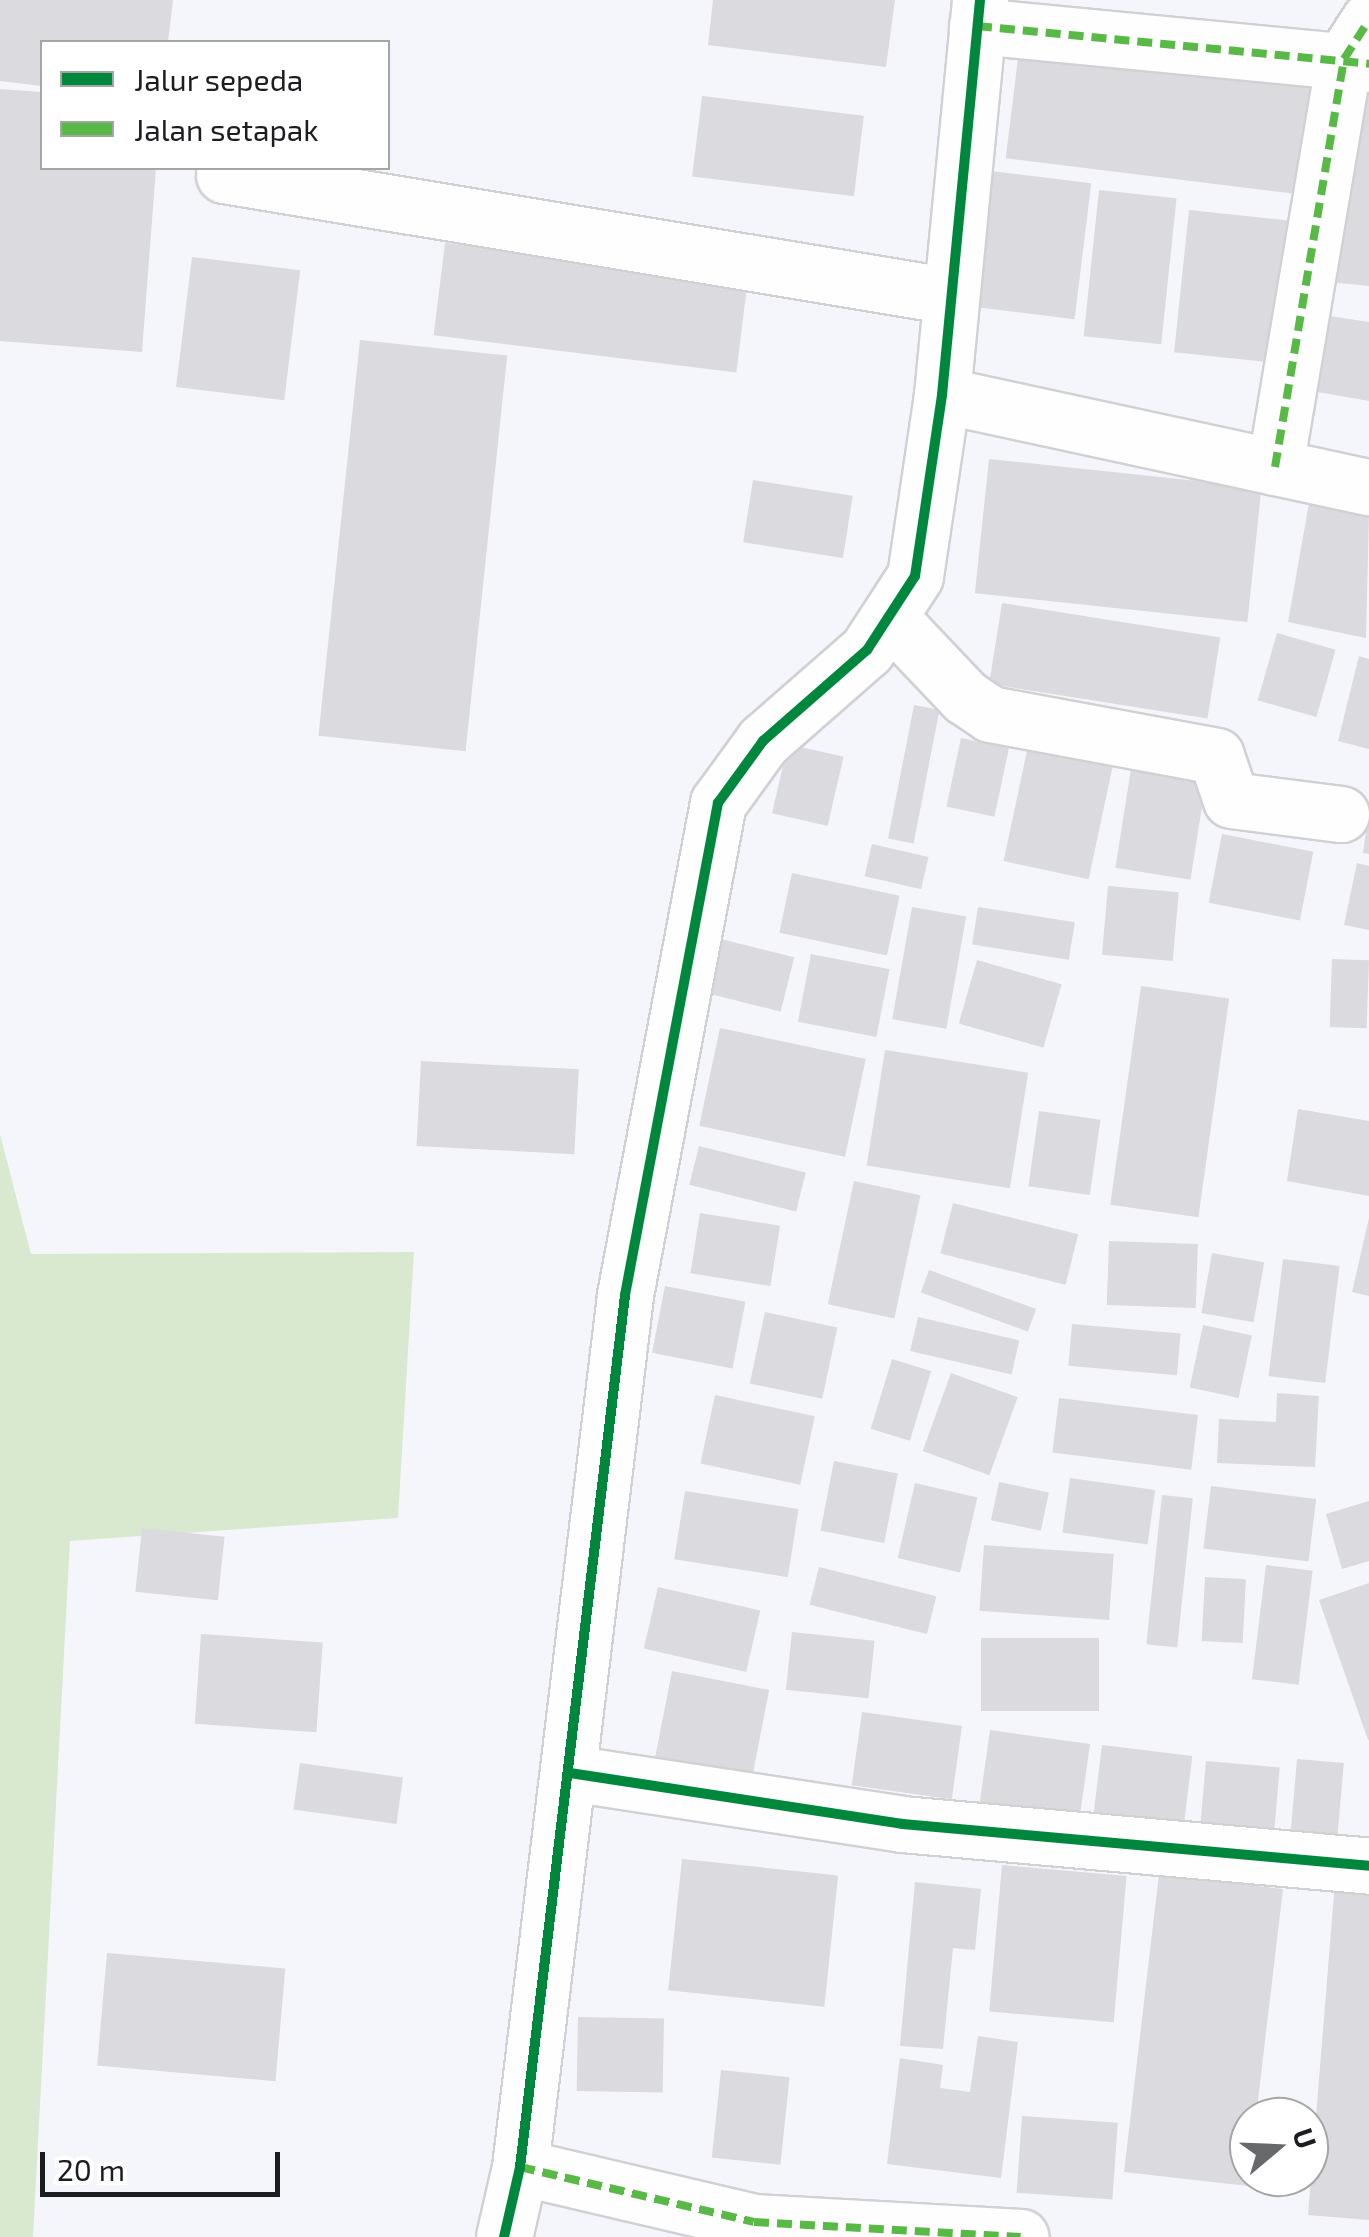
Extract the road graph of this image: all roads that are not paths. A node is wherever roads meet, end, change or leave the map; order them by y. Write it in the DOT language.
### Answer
graph roads {
  1 [pos="979,13"];
  2 [pos="1361,48"];
  3 [pos="224,175"];
  4 [pos="951,296"];
  5 [pos="942,396"];
  6 [pos="1275,467"];
  7 [pos="1369,487"];
  8 [pos="890,618"];
  9 [pos="1341,814"];
  10 [pos="570,1773"];
  11 [pos="1369,1866"];
  12 [pos="520,2167"];
  13 [pos="504,2237"];
  14 [pos="1021,2237"];
  1 -- 2 [label="street"];
  1 -- 4 [label="street"];
  2 -- 6 [label="street"];
  3 -- 4 [label="street"];
  4 -- 5 [label="street"];
  5 -- 6 [label="street"];
  5 -- 8 [label="street"];
  6 -- 7 [label="street"];
  8 -- 9 [label="street"];
  8 -- 10 [label="street"];
  10 -- 11 [label="street"];
  10 -- 12 [label="street"];
  12 -- 13 [label="street"];
  12 -- 14 [label="street"];
}
